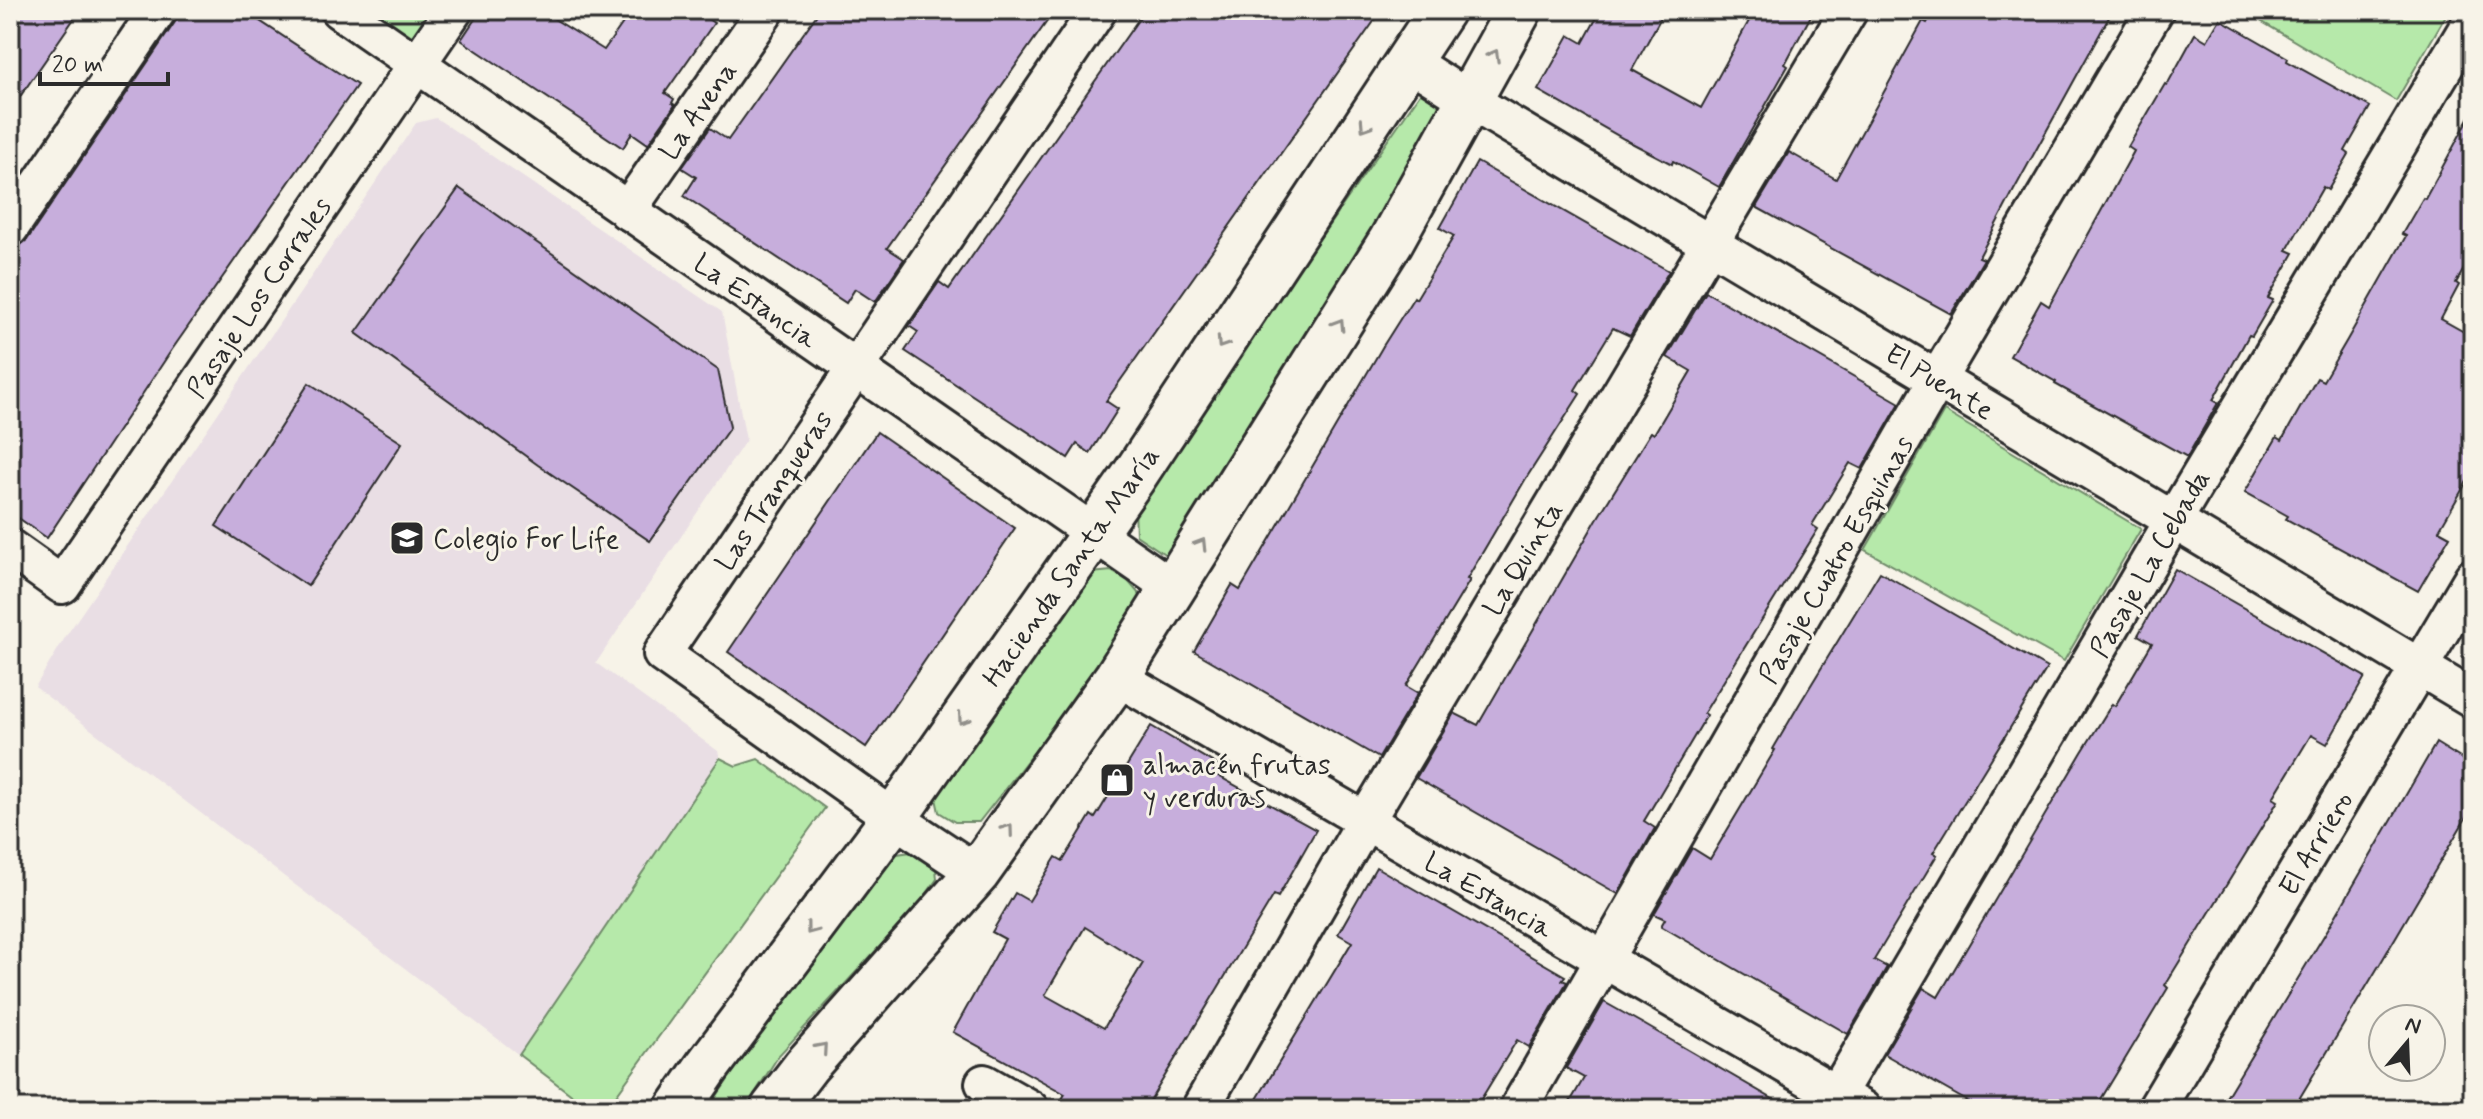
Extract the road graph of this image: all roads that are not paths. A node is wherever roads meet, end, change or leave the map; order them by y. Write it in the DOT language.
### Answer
graph roads {
  1 [pos="158,10"];
  2 [pos="339,10"];
  3 [pos="454,10"];
  4 [pos="766,10"];
  5 [pos="1098,10"];
  6 [pos="1442,10"];
  7 [pos="1519,10"];
  8 [pos="1849,10"];
  9 [pos="2155,10"];
  10 [pos="2473,19"];
  11 [pos="1408,61"];
  12 [pos="417,64"];
  13 [pos="1469,100"];
  14 [pos="627,211"];
  15 [pos="10,228"];
  16 [pos="1710,244"];
  17 [pos="855,369"];
  18 [pos="1937,380"];
  19 [pos="2173,521"];
  20 [pos="1093,533"];
  21 [pos="10,548"];
  22 [pos="2473,577"];
  23 [pos="1173,588"];
  24 [pos="2419,668"];
  25 [pos="1117,677"];
  26 [pos="2473,699"];
  27 [pos="894,818"];
  28 [pos="1365,822"];
  29 [pos="977,873"];
  30 [pos="1603,961"];
  31 [pos="984,1083"];
  32 [pos="1842,1104"];
  33 [pos="678,1109"];
  34 [pos="773,1109"];
  35 [pos="1030,1109"];
  36 [pos="1200,1109"];
  37 [pos="1518,1109"];
  38 [pos="2156,1109"];
  1 -- 15 [label="street"];
  2 -- 12 [label="street, La Estancia"];
  3 -- 12 [label="street, Pasaje Los Corrales"];
  4 -- 14 [label="street, La Avena"];
  5 -- 17 [label="street, Las Tranqueras"];
  6 -- 11 [label="street, Hacienda Santa María"];
  13 -- 7 [label="street, one-way"];
  8 -- 16 [label="street, La Quinta"];
  9 -- 18 [label="street, Pasaje Cuatro Esquinas"];
  10 -- 19 [label="street, Pasaje La Cebada"];
  11 -- 13 [label="street, El Puente"];
  11 -- 20 [label="street, Hacienda Santa María, one-way"];
  12 -- 14 [label="street, La Estancia"];
  12 -- 21 [label="street, Pasaje Los Corrales"];
  13 -- 16 [label="street, El Puente"];
  23 -- 13 [label="street, one-way"];
  14 -- 17 [label="street, La Estancia"];
  16 -- 18 [label="street, El Puente"];
  16 -- 28 [label="street, La Quinta"];
  17 -- 20 [label="street, La Estancia"];
  17 -- 27 [label="street, Las Tranqueras"];
  18 -- 19 [label="street, El Puente"];
  18 -- 30 [label="street, Pasaje Cuatro Esquinas"];
  19 -- 24 [label="street, El Puente"];
  19 -- 32 [label="street, Pasaje La Cebada"];
  20 -- 23 [label="street, La Estancia"];
  20 -- 27 [label="street, Hacienda Santa María, one-way"];
  22 -- 24 [label="street, El Arriero"];
  23 -- 25 [label="street"];
  24 -- 26 [label="street, El Puente"];
  24 -- 38 [label="street, El Arriero"];
  25 -- 28 [label="street, La Estancia"];
  29 -- 25 [label="street, one-way"];
  27 -- 29 [label="street, Las Tranqueras"];
  27 -- 33 [label="street, Hacienda Santa María, one-way"];
  28 -- 30 [label="street, La Estancia"];
  28 -- 36 [label="street, La Quinta"];
  34 -- 29 [label="street, one-way"];
  30 -- 32 [label="street, La Estancia"];
  30 -- 37 [label="street, Pasaje Cuatro Esquinas"];
  31 -- 35 [label="street"];
}
